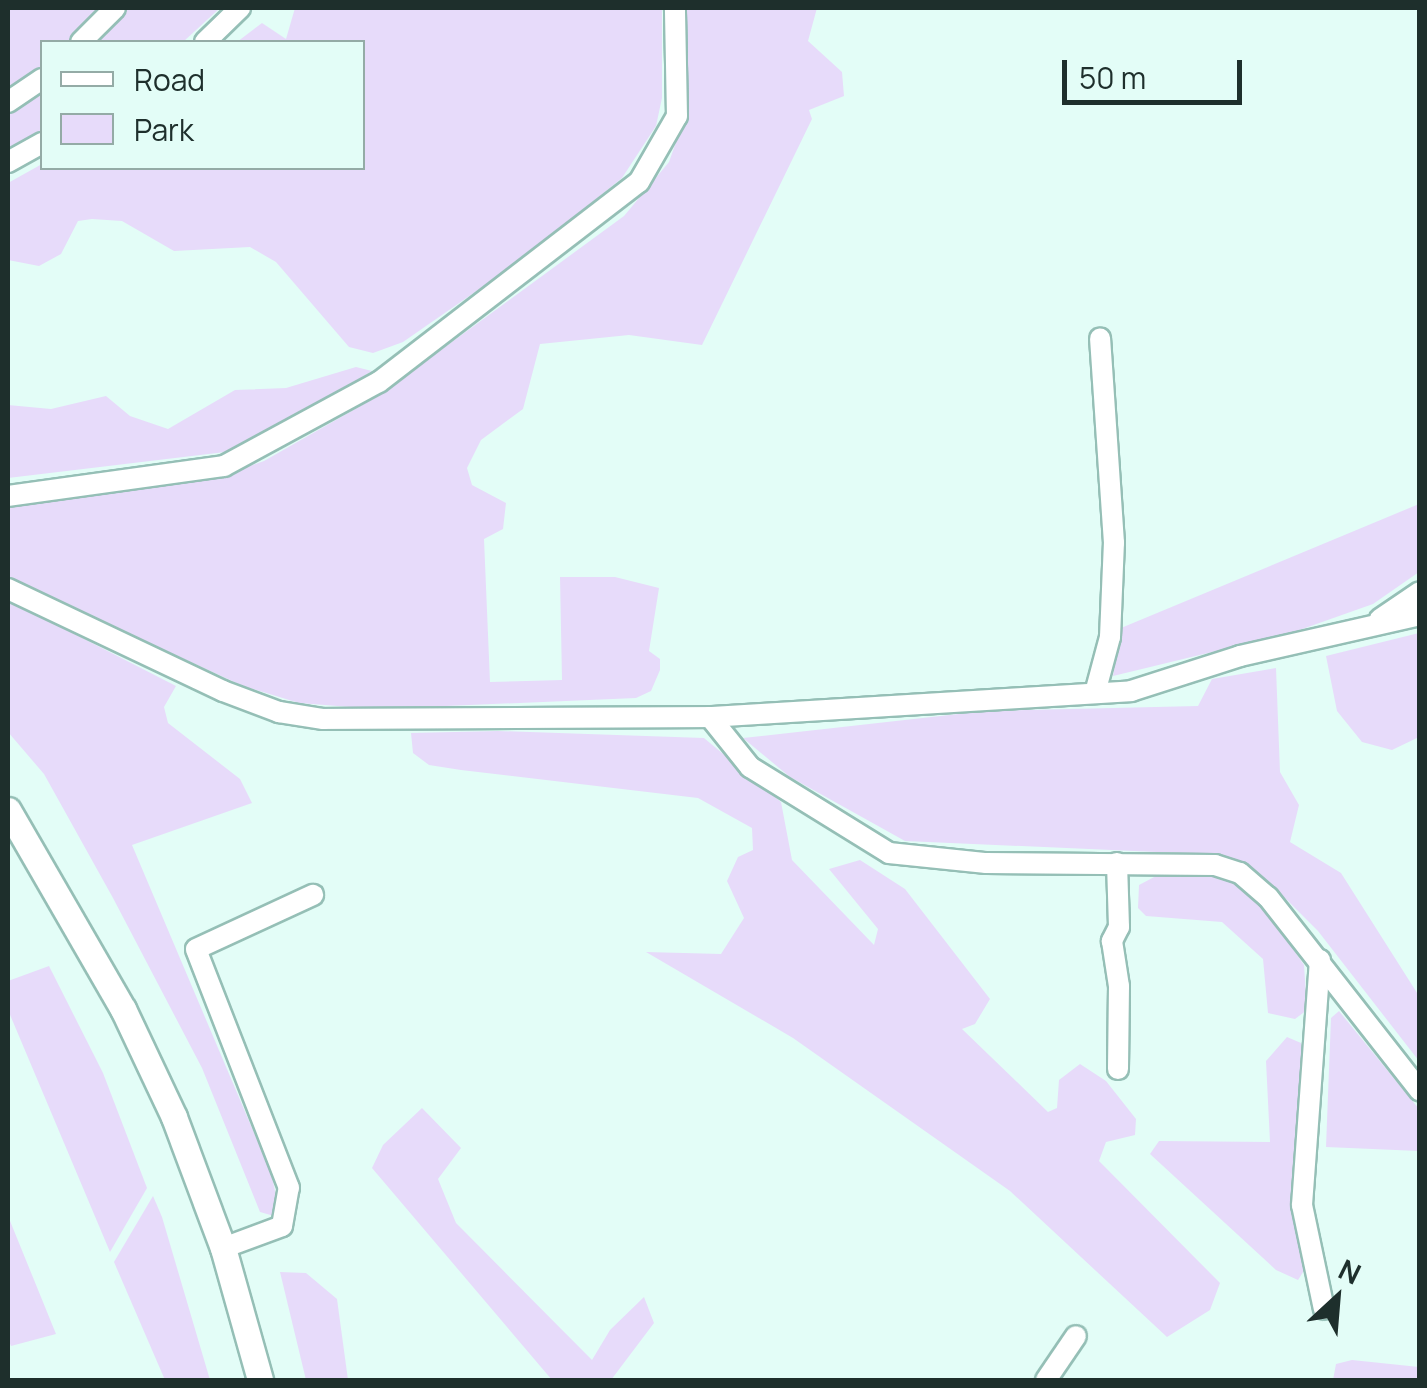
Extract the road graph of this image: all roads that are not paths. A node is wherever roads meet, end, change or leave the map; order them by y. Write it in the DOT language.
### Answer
graph roads {
  1 [pos="115,8"];
  2 [pos="240,8"];
  3 [pos="675,8"];
  4 [pos="83,40"];
  5 [pos="207,40"];
  6 [pos="40,79"];
  7 [pos="8,102"];
  8 [pos="40,143"];
  9 [pos="8,162"];
  10 [pos="1100,338"];
  11 [pos="8,496"];
  12 [pos="8,588"];
  13 [pos="1420,592"];
  14 [pos="1420,615"];
  15 [pos="1372,625"];
  16 [pos="1095,693"];
  17 [pos="710,717"];
  18 [pos="8,810"];
  19 [pos="1117,863"];
  20 [pos="313,895"];
  21 [pos="1320,960"];
  22 [pos="1118,1069"];
  23 [pos="1420,1092"];
  24 [pos="222,1248"];
  25 [pos="1324,1310"];
  26 [pos="1076,1336"];
  27 [pos="260,1380"];
  28 [pos="1046,1380"];
  1 -- 4 [label="street"];
  2 -- 5 [label="street"];
  3 -- 11 [label="street"];
  6 -- 7 [label="street"];
  8 -- 9 [label="street"];
  10 -- 16 [label="street"];
  12 -- 17 [label="street"];
  13 -- 15 [label="street"];
  14 -- 15 [label="street"];
  15 -- 16 [label="street"];
  16 -- 17 [label="street"];
  17 -- 19 [label="street"];
  18 -- 24 [label="street"];
  19 -- 21 [label="street"];
  19 -- 22 [label="street"];
  20 -- 24 [label="street"];
  21 -- 23 [label="street"];
  21 -- 25 [label="street"];
  24 -- 27 [label="street"];
  26 -- 28 [label="street"];
}
